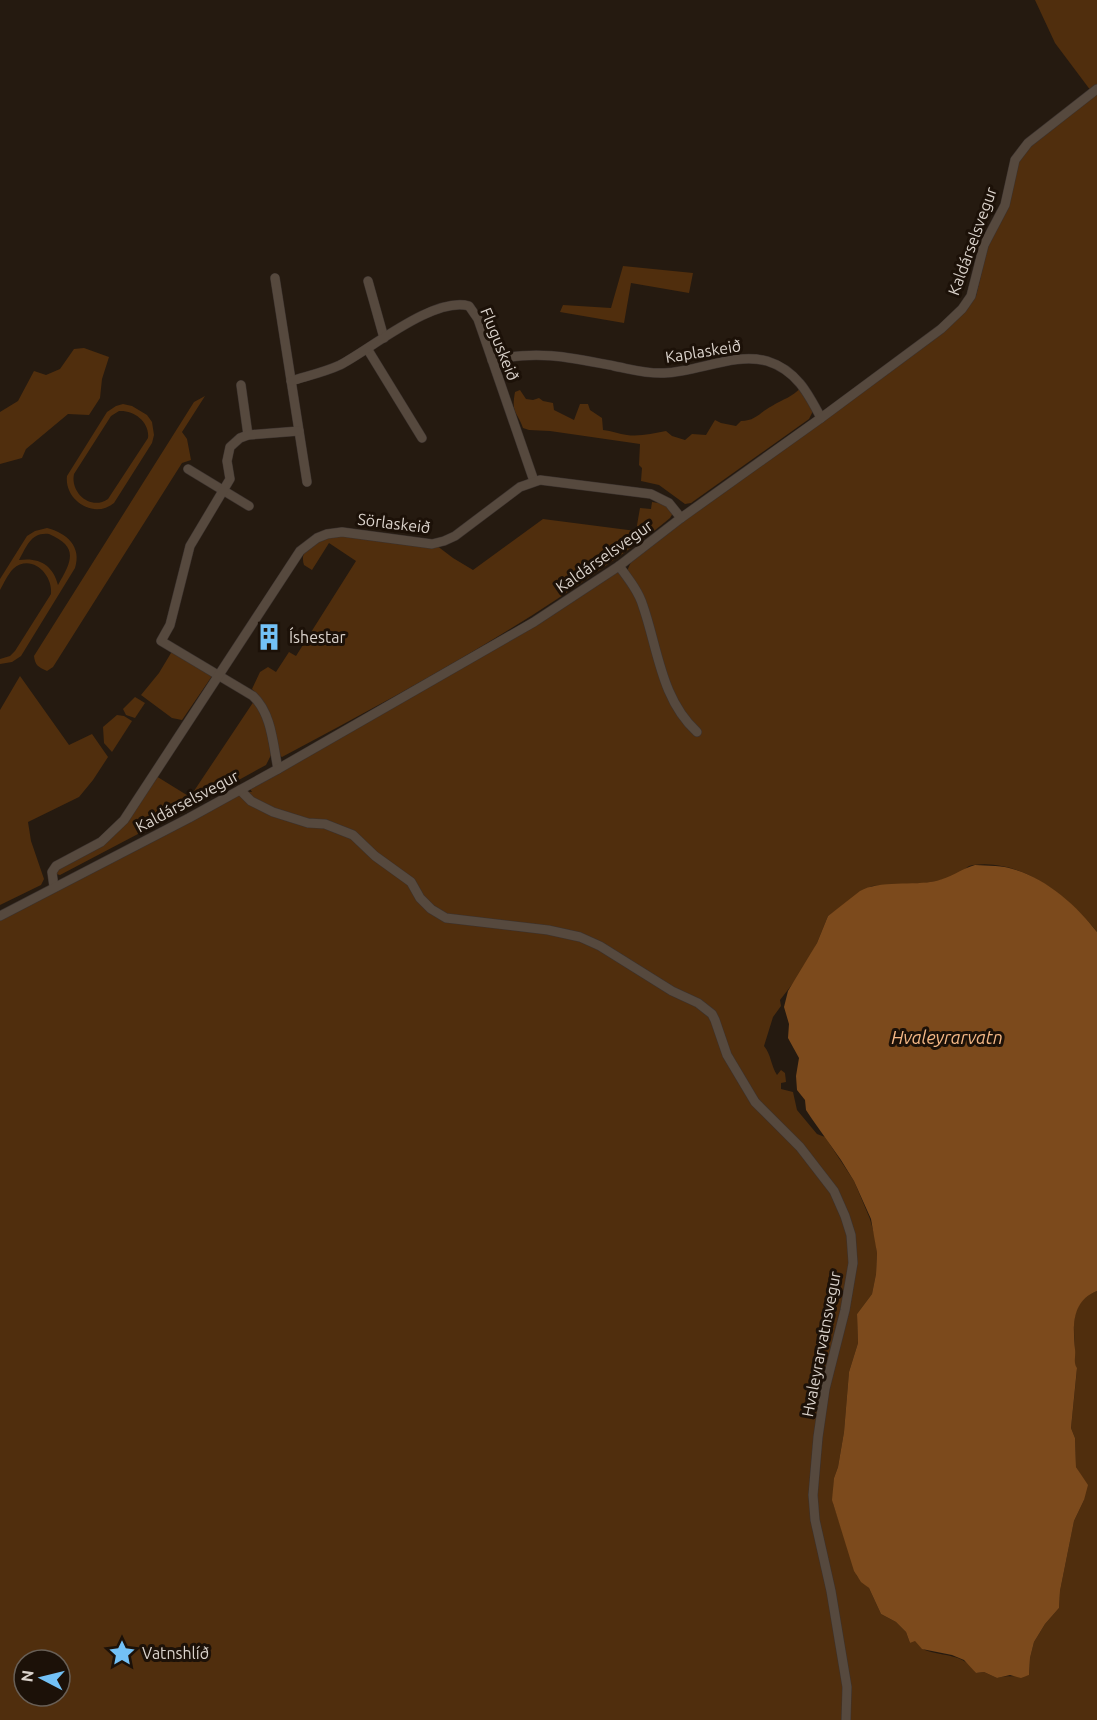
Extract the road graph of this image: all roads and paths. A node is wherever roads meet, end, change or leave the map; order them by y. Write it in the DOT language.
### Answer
graph roads {
  1 [pos="1097,89"];
  2 [pos="275,278"];
  3 [pos="368,281"];
  4 [pos="384,338"];
  5 [pos="368,350"];
  6 [pos="492,360"];
  7 [pos="291,381"];
  8 [pos="241,385"];
  9 [pos="822,418"];
  10 [pos="299,431"];
  11 [pos="248,435"];
  12 [pos="422,438"];
  13 [pos="188,469"];
  14 [pos="534,481"];
  15 [pos="307,483"];
  16 [pos="222,490"];
  17 [pos="249,506"];
  18 [pos="681,518"];
  19 [pos="619,566"];
  20 [pos="219,675"];
  21 [pos="697,732"];
  22 [pos="278,770"];
  23 [pos="240,790"];
  24 [pos="54,887"];
  25 [pos="0,916"];
  26 [pos="846,1720"];
  1 -- 9 [label="street, Kaldárselsvegur"];
  2 -- 7 [label="street"];
  3 -- 4 [label="street"];
  4 -- 5 [label="street, Fluguskeið"];
  4 -- 6 [label="street, Fluguskeið"];
  5 -- 7 [label="street, Fluguskeið"];
  5 -- 12 [label="street"];
  6 -- 9 [label="street, Kaplaskeið"];
  6 -- 14 [label="street, Fluguskeið"];
  7 -- 10 [label="street"];
  8 -- 11 [label="street"];
  9 -- 18 [label="street, Kaldárselsvegur"];
  10 -- 11 [label="street"];
  10 -- 15 [label="street"];
  11 -- 16 [label="street"];
  13 -- 16 [label="street"];
  14 -- 18 [label="street"];
  14 -- 20 [label="street, Sörlaskeið"];
  16 -- 17 [label="street"];
  16 -- 20 [label="street"];
  18 -- 19 [label="street, Kaldárselsvegur"];
  19 -- 21 [label="street"];
  19 -- 22 [label="street, Kaldárselsvegur"];
  20 -- 22 [label="street"];
  20 -- 24 [label="street, Sörlaskeið"];
  22 -- 23 [label="street, Kaldárselsvegur"];
  23 -- 24 [label="street, Kaldárselsvegur"];
  23 -- 26 [label="street, Hvaleyrarvatnsvegur"];
  24 -- 25 [label="street, Kaldárselsvegur"];
}
